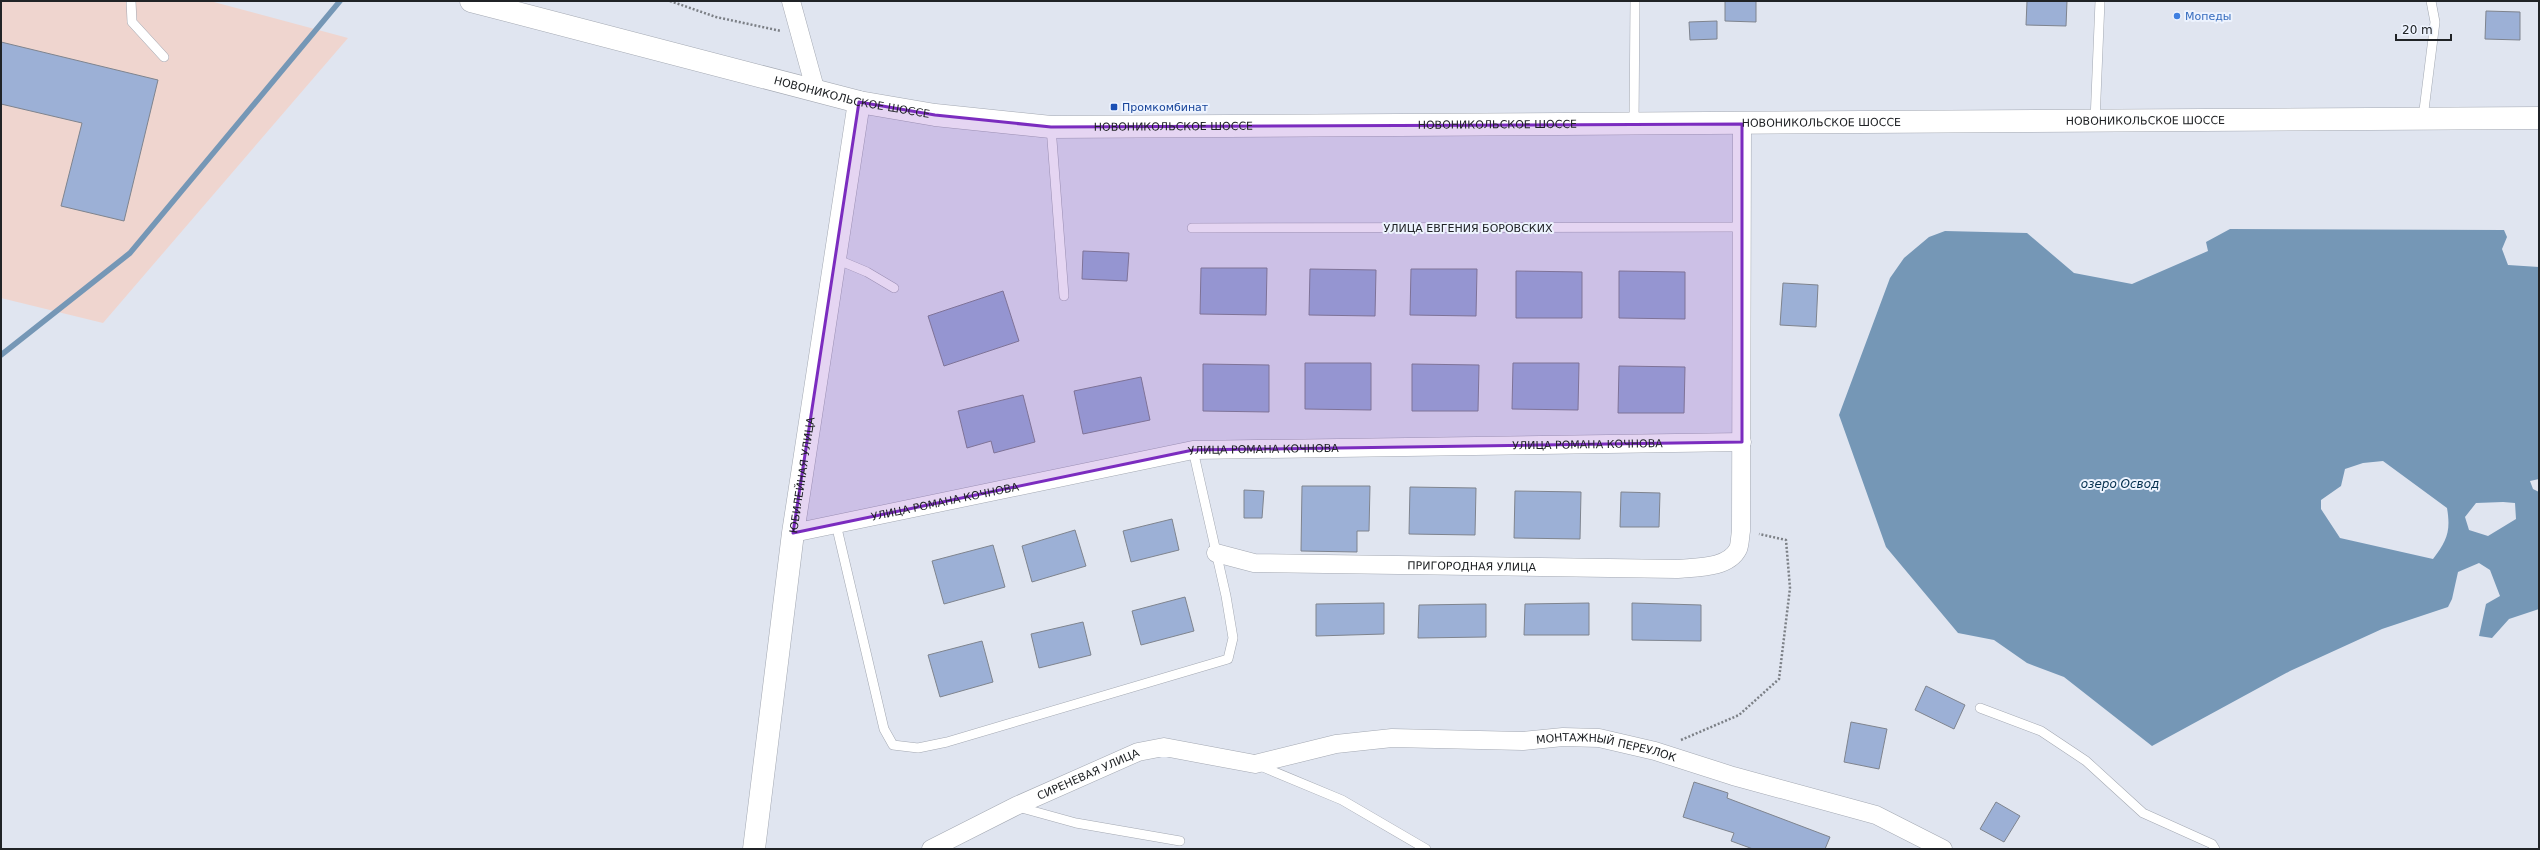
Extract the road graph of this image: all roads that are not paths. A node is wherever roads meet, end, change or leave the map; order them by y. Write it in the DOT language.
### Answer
graph roads {
  1 [pos="131,1"];
  2 [pos="471,1"];
  3 [pos="791,1"];
  4 [pos="1635,1"];
  5 [pos="2100,1"];
  6 [pos="2431,1"];
  7 [pos="164,57"];
  8 [pos="816,92"];
  9 [pos="859,102"];
  10 [pos="2423,118"];
  11 [pos="2539,118"];
  12 [pos="2095,121"];
  13 [pos="1634,124"];
  14 [pos="1742,124"];
  15 [pos="1052,127"];
  16 [pos="1743,227"];
  17 [pos="1192,228"];
  18 [pos="836,259"];
  19 [pos="894,288"];
  20 [pos="1064,296"];
  21 [pos="1742,442"];
  22 [pos="1193,450"];
  23 [pos="836,524"];
  24 [pos="793,533"];
  25 [pos="1216,553"];
  26 [pos="1980,708"];
  27 [pos="1255,764"];
  28 [pos="1016,806"];
  29 [pos="1180,841"];
  30 [pos="2211,847"];
  31 [pos="754,849"];
  32 [pos="931,849"];
  33 [pos="1426,849"];
  34 [pos="1943,849"];
  1 -- 7 [label="lane"];
  2 -- 8 [label="main road, НОВОНИКОЛЬСКОЕ ШОССЕ"];
  3 -- 8 [label="street"];
  4 -- 13 [label="lane"];
  5 -- 12 [label="lane"];
  6 -- 10 [label="lane"];
  8 -- 9 [label="main road, НОВОНИКОЛЬСКОЕ ШОССЕ"];
  9 -- 15 [label="main road, НОВОНИКОЛЬСКОЕ ШОССЕ"];
  9 -- 18 [label="main road, ЮБИЛЕЙНАЯ УЛИЦА"];
  10 -- 11 [label="main road, НОВОНИКОЛЬСКОЕ ШОССЕ"];
  10 -- 12 [label="main road, НОВОНИКОЛЬСКОЕ ШОССЕ"];
  12 -- 14 [label="main road, НОВОНИКОЛЬСКОЕ ШОССЕ"];
  13 -- 14 [label="main road, НОВОНИКОЛЬСКОЕ ШОССЕ"];
  13 -- 15 [label="main road, НОВОНИКОЛЬСКОЕ ШОССЕ"];
  14 -- 16 [label="street"];
  15 -- 20 [label="lane"];
  16 -- 17 [label="lane, УЛИЦА ЕВГЕНИЯ БОРОВСКИХ"];
  16 -- 21 [label="street"];
  18 -- 19 [label="lane"];
  18 -- 24 [label="main road, ЮБИЛЕЙНАЯ УЛИЦА"];
  21 -- 22 [label="street, УЛИЦА РОМАНА КОЧНОВА"];
  21 -- 25 [label="street, ПРИГОРОДНАЯ УЛИЦА"];
  22 -- 23 [label="street, УЛИЦА РОМАНА КОЧНОВА"];
  22 -- 25 [label="lane"];
  23 -- 24 [label="street, УЛИЦА РОМАНА КОЧНОВА"];
  23 -- 25 [label="lane"];
  24 -- 31 [label="main road, ЮБИЛЕЙНАЯ УЛИЦА"];
  26 -- 30 [label="lane"];
  27 -- 28 [label="street, СИРЕНЕВАЯ УЛИЦА"];
  27 -- 33 [label="lane"];
  27 -- 34 [label="street, МОНТАЖНЫЙ ПЕРЕУЛОК"];
  28 -- 29 [label="lane"];
  28 -- 32 [label="street, СИРЕНЕВАЯ УЛИЦА"];
}
